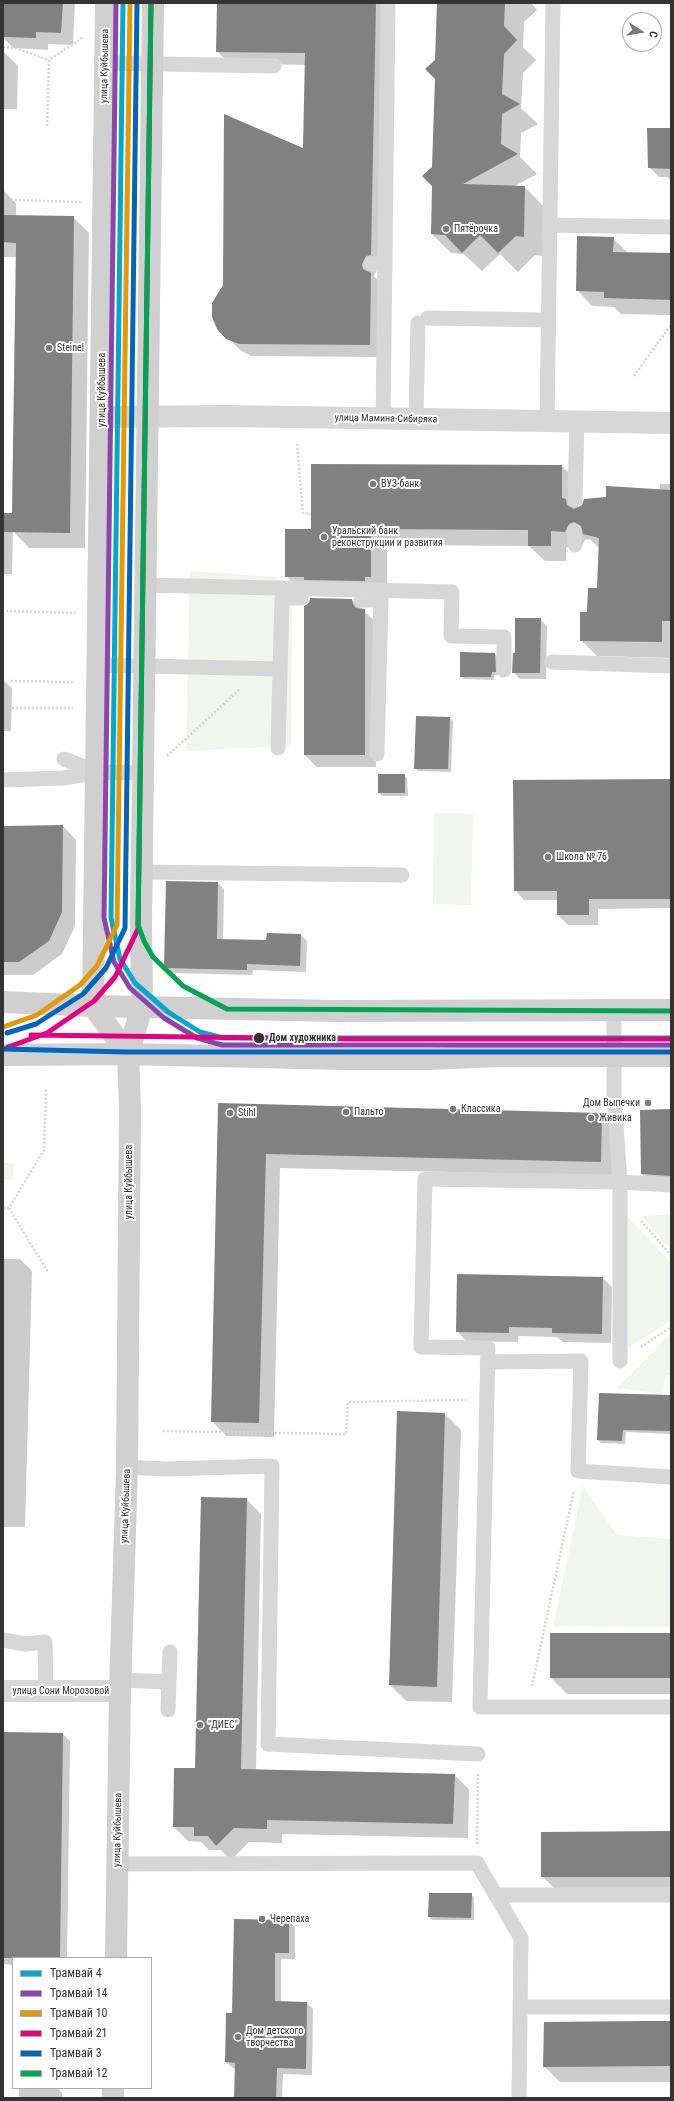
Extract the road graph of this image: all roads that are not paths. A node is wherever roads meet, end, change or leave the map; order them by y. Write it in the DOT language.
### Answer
graph roads {
  1 [pos="106,3"];
  2 [pos="153,3"];
  3 [pos="388,3"];
  4 [pos="553,3"];
  5 [pos="105,62"];
  6 [pos="152,64"];
  7 [pos="274,66"];
  8 [pos="550,225"];
  9 [pos="671,227"];
  10 [pos="548,320"];
  11 [pos="101,417"];
  12 [pos="147,417"];
  13 [pos="384,420"];
  14 [pos="416,420"];
  15 [pos="547,422"];
  16 [pos="576,422"];
  17 [pos="671,423"];
  18 [pos="575,500"];
  19 [pos="145,585"];
  20 [pos="552,662"];
  21 [pos="98,665"];
  22 [pos="144,666"];
  23 [pos="671,666"];
  24 [pos="280,669"];
  25 [pos="504,670"];
  26 [pos="278,748"];
  27 [pos="377,754"];
  28 [pos="64,759"];
  29 [pos="97,772"];
  30 [pos="143,773"];
  31 [pos="3,780"];
  32 [pos="142,872"];
  33 [pos="402,875"];
  34 [pos="3,1002"];
  35 [pos="93,1006"];
  36 [pos="142,1007"];
  37 [pos="614,1010"];
  38 [pos="671,1010"];
  39 [pos="128,1054"];
  40 [pos="3,1055"];
  41 [pos="614,1056"];
  42 [pos="671,1056"];
  43 [pos="620,1182"];
  44 [pos="671,1185"];
  45 [pos="620,1361"];
  46 [pos="487,1362"];
  47 [pos="127,1467"];
  48 [pos="671,1477"];
  49 [pos="3,1640"];
  50 [pos="170,1652"];
  51 [pos="169,1682"];
  52 [pos="120,1686"];
  53 [pos="46,1690"];
  54 [pos="3,1691"];
  55 [pos="671,1708"];
  56 [pos="168,1710"];
  57 [pos="478,1754"];
  58 [pos="118,1864"];
  59 [pos="497,1895"];
  60 [pos="671,1895"];
  61 [pos="116,1957"];
  62 [pos="520,2007"];
  63 [pos="671,2007"];
  64 [pos="519,2098"];
  1 -- 5 [label="main road, улица Куйбышева"];
  2 -- 6 [label="main road, улица Куйбышева"];
  3 -- 13 [label="lane"];
  4 -- 8 [label="lane"];
  5 -- 6 [label="lane"];
  5 -- 11 [label="main road, улица Куйбышева"];
  6 -- 7 [label="lane"];
  6 -- 12 [label="main road, улица Куйбышева"];
  8 -- 9 [label="lane"];
  8 -- 10 [label="lane"];
  10 -- 14 [label="lane"];
  10 -- 15 [label="lane"];
  11 -- 12 [label="street, улица Мамина-Сибиряка"];
  11 -- 21 [label="main road, улица Куйбышева"];
  12 -- 13 [label="street, улица Мамина-Сибиряка"];
  12 -- 19 [label="main road, улица Куйбышева"];
  13 -- 14 [label="street, улица Мамина-Сибиряка"];
  14 -- 15 [label="street, улица Мамина-Сибиряка"];
  15 -- 16 [label="street, улица Мамина-Сибиряка"];
  16 -- 17 [label="street, улица Мамина-Сибиряка"];
  16 -- 18 [label="lane"];
  19 -- 22 [label="main road, улица Куйбышева"];
  19 -- 25 [label="lane"];
  20 -- 23 [label="lane"];
  21 -- 22 [label="lane"];
  21 -- 29 [label="main road, улица Куйбышева"];
  22 -- 24 [label="lane"];
  22 -- 30 [label="main road, улица Куйбышева"];
  24 -- 26 [label="lane"];
  24 -- 27 [label="lane"];
  28 -- 29 [label="lane"];
  29 -- 30 [label="lane"];
  29 -- 31 [label="lane"];
  29 -- 35 [label="main road, улица Куйбышева"];
  30 -- 32 [label="main road, улица Куйбышева"];
  32 -- 33 [label="lane"];
  32 -- 36 [label="main road, улица Куйбышева"];
  34 -- 35 [label="main road"];
  35 -- 36 [label="main road"];
  35 -- 39 [label="main road"];
  36 -- 37 [label="main road"];
  36 -- 39 [label="main road, улица Куйбышева"];
  37 -- 38 [label="main road"];
  37 -- 41 [label="lane"];
  39 -- 40 [label="main road"];
  39 -- 41 [label="main road"];
  39 -- 47 [label="main road, улица Куйбышева"];
  41 -- 42 [label="main road"];
  41 -- 43 [label="lane"];
  43 -- 44 [label="lane"];
  43 -- 45 [label="lane"];
  43 -- 46 [label="lane"];
  46 -- 48 [label="lane"];
  46 -- 55 [label="lane"];
  47 -- 52 [label="main road, улица Куйбышева"];
  47 -- 57 [label="lane"];
  49 -- 53 [label="lane"];
  50 -- 51 [label="lane"];
  51 -- 52 [label="lane"];
  51 -- 56 [label="lane"];
  52 -- 53 [label="street, улица Сони Морозовой"];
  52 -- 58 [label="main road, улица Куйбышева"];
  53 -- 54 [label="street, улица Сони Морозовой"];
  58 -- 59 [label="lane"];
  58 -- 61 [label="main road, улица Куйбышева"];
  59 -- 60 [label="lane"];
  59 -- 62 [label="lane"];
  62 -- 63 [label="lane"];
  62 -- 64 [label="lane"];
}
